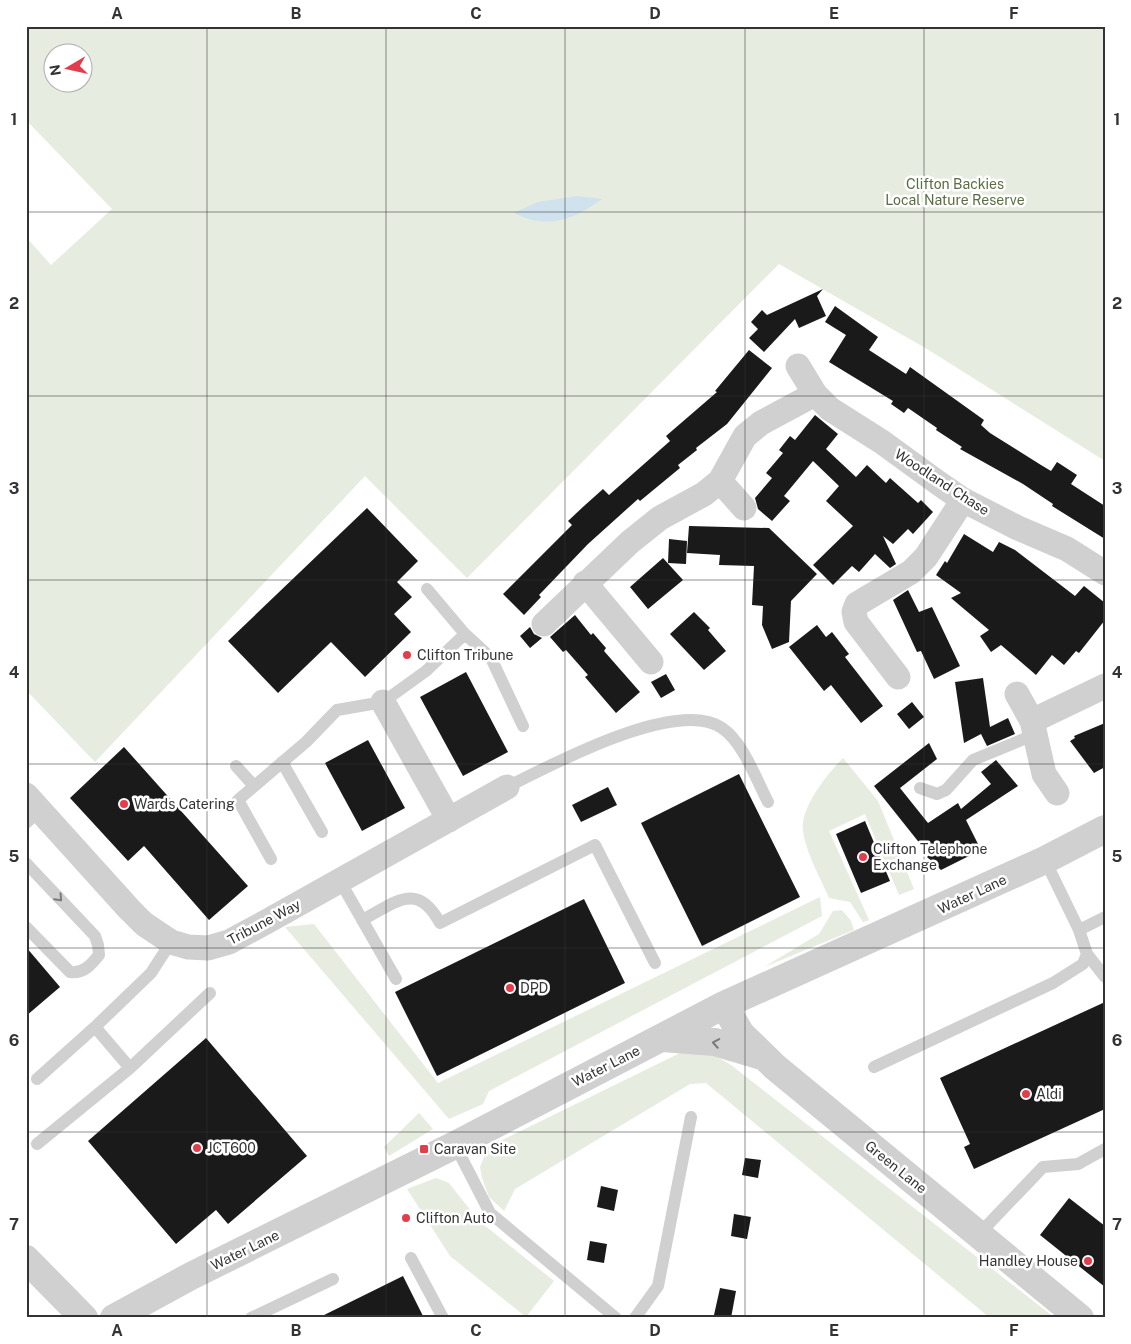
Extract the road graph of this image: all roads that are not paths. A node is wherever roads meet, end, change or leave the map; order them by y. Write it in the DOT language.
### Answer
graph roads {
  1 [pos="798,366"];
  2 [pos="815,394"];
  3 [pos="720,481"];
  4 [pos="963,500"];
  5 [pos="744,508"];
  6 [pos="1105,573"];
  7 [pos="585,583"];
  8 [pos="427,589"];
  9 [pos="544,624"];
  10 [pos="465,634"];
  11 [pos="651,662"];
  12 [pos="898,677"];
  13 [pos="1105,686"];
  14 [pos="1018,694"];
  15 [pos="382,702"];
  16 [pos="523,726"];
  17 [pos="1034,727"];
  18 [pos="282,762"];
  19 [pos="236,766"];
  20 [pos="253,785"];
  21 [pos="507,787"];
  22 [pos="920,788"];
  23 [pos="1057,793"];
  24 [pos="768,802"];
  25 [pos="31,809"];
  26 [pos="449,820"];
  27 [pos="1105,829"];
  28 [pos="322,832"];
  29 [pos="271,859"];
  30 [pos="1045,860"];
  31 [pos="26,862"];
  32 [pos="340,881"];
  33 [pos="1105,917"];
  34 [pos="362,920"];
  35 [pos="26,927"];
  36 [pos="1078,930"];
  37 [pos="171,942"];
  38 [pos="1087,954"];
  39 [pos="655,963"];
  40 [pos="1105,977"];
  41 [pos="396,980"];
  42 [pos="210,993"];
  43 [pos="724,1005"];
  44 [pos="95,1027"];
  45 [pos="660,1038"];
  46 [pos="763,1056"];
  47 [pos="874,1066"];
  48 [pos="130,1068"];
  49 [pos="37,1079"];
  50 [pos="691,1117"];
  51 [pos="37,1144"];
  52 [pos="455,1145"];
  53 [pos="1105,1149"];
  54 [pos="979,1234"];
  55 [pos="411,1258"];
  56 [pos="26,1259"];
  57 [pos="333,1279"];
  58 [pos="84,1318"];
  59 [pos="114,1318"];
  60 [pos="251,1318"];
  61 [pos="443,1318"];
  62 [pos="616,1318"];
  63 [pos="635,1318"];
  64 [pos="1080,1318"];
  1 -- 2 [label="street, Woodland Chase"];
  2 -- 3 [label="street"];
  2 -- 4 [label="street, Woodland Chase"];
  3 -- 5 [label="street"];
  3 -- 7 [label="street"];
  4 -- 6 [label="street, Woodland Chase"];
  4 -- 12 [label="street"];
  7 -- 9 [label="street"];
  7 -- 11 [label="street"];
  8 -- 10 [label="lane"];
  10 -- 15 [label="lane"];
  10 -- 16 [label="lane"];
  13 -- 17 [label="street"];
  14 -- 17 [label="street"];
  15 -- 18 [label="lane"];
  15 -- 26 [label="street"];
  17 -- 22 [label="lane"];
  17 -- 23 [label="street"];
  18 -- 20 [label="lane"];
  18 -- 28 [label="lane"];
  19 -- 20 [label="lane"];
  20 -- 29 [label="lane"];
  21 -- 24 [label="lane"];
  21 -- 26 [label="street, Tribune Way"];
  25 -- 37 [label="street, Tribune Way"];
  26 -- 32 [label="street, Tribune Way"];
  27 -- 30 [label="street, Water Lane"];
  30 -- 36 [label="lane"];
  30 -- 43 [label="street, Water Lane"];
  31 -- 35 [label="lane, one-way"];
  32 -- 34 [label="lane"];
  32 -- 37 [label="street, Tribune Way"];
  33 -- 36 [label="lane"];
  34 -- 39 [label="lane"];
  34 -- 41 [label="lane"];
  36 -- 38 [label="lane"];
  37 -- 44 [label="lane"];
  38 -- 40 [label="lane"];
  38 -- 47 [label="lane"];
  42 -- 48 [label="lane"];
  43 -- 45 [label="street, Water Lane"];
  43 -- 46 [label="street, Green Lane"];
  44 -- 48 [label="lane"];
  44 -- 49 [label="lane"];
  46 -- 45 [label="street, one-way"];
  45 -- 52 [label="street, Water Lane"];
  46 -- 54 [label="street, Green Lane"];
  48 -- 51 [label="lane"];
  50 -- 63 [label="lane"];
  52 -- 59 [label="street, Water Lane"];
  52 -- 62 [label="lane"];
  53 -- 54 [label="lane"];
  54 -- 64 [label="street, Green Lane"];
  55 -- 61 [label="lane"];
  56 -- 58 [label="street"];
  57 -- 60 [label="lane"];
}
